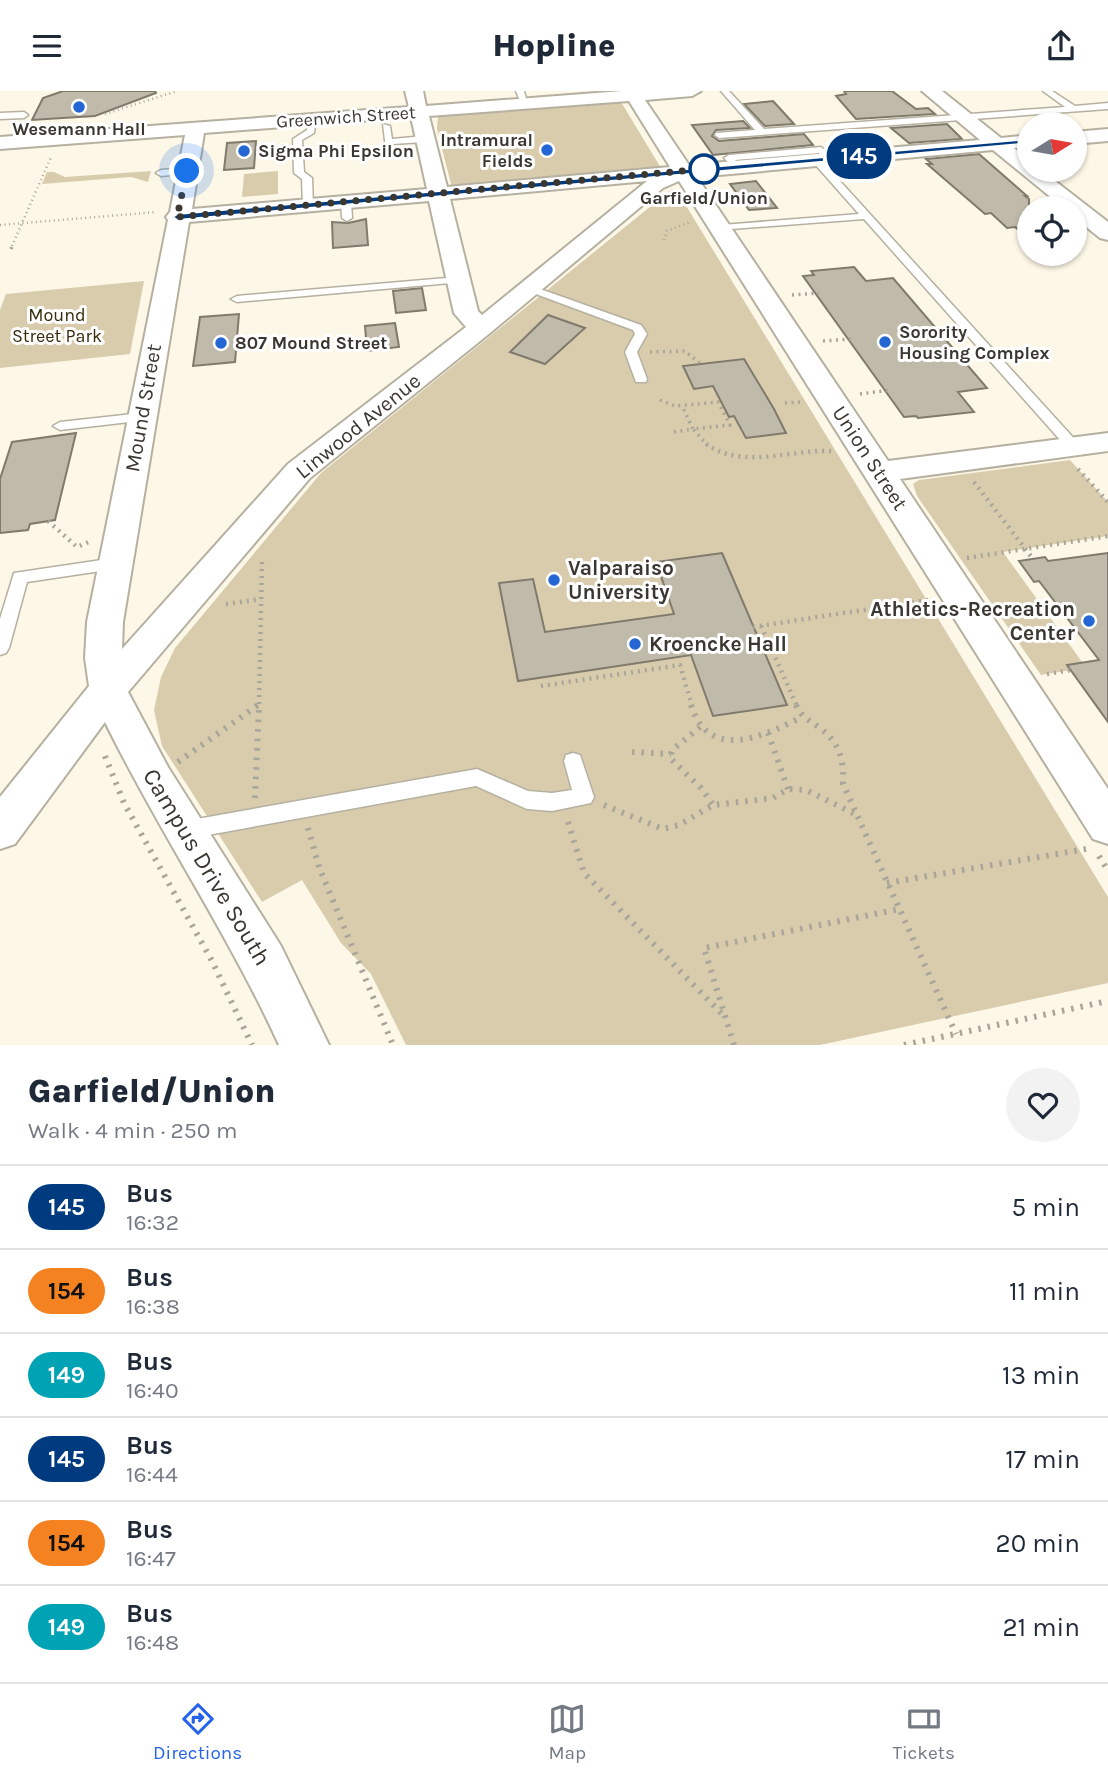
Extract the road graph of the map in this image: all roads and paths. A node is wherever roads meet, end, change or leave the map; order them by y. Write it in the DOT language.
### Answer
graph roads {
  1 [pos="177,91"];
  2 [pos="414,91"];
  3 [pos="692,91"];
  4 [pos="725,91"];
  5 [pos="930,91"];
  6 [pos="1047,91"];
  7 [pos="632,93"];
  8 [pos="522,97"];
  9 [pos="1108,106"];
  10 [pos="1072,109"];
  11 [pos="418,112"];
  12 [pos="24,114"];
  13 [pos="0,116"];
  14 [pos="98,117"];
  15 [pos="963,117"];
  16 [pos="312,120"];
  17 [pos="386,127"];
  18 [pos="196,128"];
  19 [pos="762,132"];
  20 [pos="719,135"];
  21 [pos="1108,135"];
  22 [pos="1087,137"];
  23 [pos="424,139"];
  24 [pos="389,142"];
  25 [pos="1017,142"];
  26 [pos="0,143"];
  27 [pos="997,144"];
  28 [pos="390,155"];
  29 [pos="51,156"];
  30 [pos="822,159"];
  31 [pos="685,170"];
  32 [pos="436,195"];
  33 [pos="308,206"];
  34 [pos="167,214"];
  35 [pos="869,216"];
  36 [pos="696,221"];
  37 [pos="22,223"];
  38 [pos="0,225"];
  39 [pos="722,228"];
  40 [pos="1105,228"];
  41 [pos="664,240"];
  42 [pos="10,249"];
  43 [pos="458,280"];
  44 [pos="529,288"];
  45 [pos="237,299"];
  46 [pos="481,328"];
  47 [pos="632,355"];
  48 [pos="701,364"];
  49 [pos="641,379"];
  50 [pos="660,400"];
  51 [pos="682,406"];
  52 [pos="142,417"];
  53 [pos="60,426"];
  54 [pos="693,429"];
  55 [pos="674,432"];
  56 [pos="1108,442"];
  57 [pos="834,451"];
  58 [pos="1072,453"];
  59 [pos="879,472"];
  60 [pos="967,473"];
  61 [pos="1108,502"];
  62 [pos="48,521"];
  63 [pos="1108,536"];
  64 [pos="97,538"];
  65 [pos="1023,548"];
  66 [pos="1033,559"];
  67 [pos="961,560"];
  68 [pos="262,562"];
  69 [pos="115,564"];
  70 [pos="261,599"];
  71 [pos="936,599"];
  72 [pos="226,604"];
  73 [pos="761,626"];
  74 [pos="753,627"];
  75 [pos="0,648"];
  76 [pos="1071,670"];
  77 [pos="1041,675"];
  78 [pos="541,686"];
  79 [pos="108,689"];
  80 [pos="259,704"];
  81 [pos="802,717"];
  82 [pos="700,727"];
  83 [pos="768,733"];
  84 [pos="632,752"];
  85 [pos="105,753"];
  86 [pos="671,754"];
  87 [pos="573,761"];
  88 [pos="788,789"];
  89 [pos="139,792"];
  90 [pos="584,797"];
  91 [pos="562,801"];
  92 [pos="713,805"];
  93 [pos="303,809"];
  94 [pos="856,814"];
  95 [pos="254,818"];
  96 [pos="0,830"];
  97 [pos="183,830"];
  98 [pos="1101,836"];
  99 [pos="887,883"];
  100 [pos="900,909"];
  101 [pos="1108,1001"];
  102 [pos="725,1017"];
  103 [pos="956,1034"];
  104 [pos="253,1045"];
  105 [pos="304,1045"];
  106 [pos="392,1045"];
  107 [pos="734,1045"];
  108 [pos="904,1045"];
  1 -- 14 [label="path"];
  2 -- 11 [label="street"];
  3 -- 7 [label="street, Greenwich Street"];
  4 -- 19 [label="lane"];
  5 -- 15 [label="street"];
  6 -- 10 [label="lane"];
  7 -- 8 [label="street, Greenwich Street"];
  7 -- 31 [label="street, Union Street"];
  8 -- 11 [label="street, Greenwich Street"];
  9 -- 10 [label="lane"];
  10 -- 15 [label="lane"];
  11 -- 16 [label="street, Greenwich Street"];
  11 -- 23 [label="street"];
  12 -- 13 [label="lane"];
  15 -- 19 [label="lane"];
  15 -- 27 [label="street"];
  16 -- 18 [label="street, Greenwich Street"];
  16 -- 33 [label="lane"];
  17 -- 24 [label="lane"];
  18 -- 26 [label="street, Greenwich Street"];
  18 -- 34 [label="street, Mound Street"];
  19 -- 20 [label="lane"];
  21 -- 22 [label="street"];
  23 -- 24 [label="lane"];
  23 -- 32 [label="street"];
  24 -- 28 [label="lane"];
  25 -- 27 [label="street"];
  27 -- 30 [label="street"];
  27 -- 40 [label="street"];
  29 -- 37 [label="path"];
  30 -- 31 [label="street"];
  30 -- 35 [label="lane"];
  31 -- 32 [label="street"];
  31 -- 39 [label="street, Union Street"];
  31 -- 44 [label="street, Linwood Avenue"];
  32 -- 33 [label="street"];
  32 -- 43 [label="street"];
  33 -- 34 [label="street"];
  34 -- 37 [label="path"];
  34 -- 52 [label="street, Mound Street"];
  35 -- 39 [label="lane"];
  35 -- 58 [label="lane"];
  36 -- 41 [label="path"];
  37 -- 38 [label="path"];
  37 -- 42 [label="path"];
  39 -- 59 [label="street, Union Street"];
  43 -- 45 [label="lane"];
  43 -- 46 [label="street"];
  44 -- 46 [label="street, Linwood Avenue"];
  44 -- 47 [label="lane"];
  46 -- 79 [label="street, Linwood Avenue"];
  47 -- 48 [label="path"];
  47 -- 49 [label="lane"];
  50 -- 51 [label="path"];
  51 -- 54 [label="path"];
  51 -- 54 [label="path"];
  52 -- 53 [label="lane"];
  52 -- 69 [label="street, Mound Street"];
  54 -- 55 [label="path"];
  54 -- 57 [label="path"];
  56 -- 58 [label="street"];
  58 -- 59 [label="street"];
  58 -- 61 [label="path"];
  59 -- 98 [label="street, Union Street"];
  60 -- 65 [label="path"];
  62 -- 64 [label="path"];
  63 -- 65 [label="path"];
  65 -- 66 [label="path"];
  65 -- 67 [label="path"];
  68 -- 70 [label="path"];
  69 -- 75 [label="lane"];
  69 -- 79 [label="street, Mound Street"];
  70 -- 72 [label="path"];
  70 -- 80 [label="path"];
  71 -- 73 [label="path"];
  73 -- 74 [label="path"];
  73 -- 81 [label="path"];
  76 -- 77 [label="path"];
  78 -- 82 [label="path"];
  79 -- 89 [label="street, Campus Drive South"];
  79 -- 96 [label="street, Linwood Avenue"];
  80 -- 89 [label="path"];
  80 -- 95 [label="path"];
  81 -- 83 [label="path"];
  81 -- 94 [label="path"];
  82 -- 83 [label="path"];
  82 -- 86 [label="path"];
  83 -- 88 [label="path"];
  84 -- 86 [label="path"];
  85 -- 89 [label="path"];
  86 -- 92 [label="path"];
  87 -- 90 [label="lane"];
  88 -- 92 [label="path"];
  88 -- 94 [label="path"];
  89 -- 97 [label="street, Campus Drive South"];
  89 -- 104 [label="path"];
  90 -- 91 [label="lane"];
  90 -- 92 [label="path"];
  91 -- 93 [label="lane"];
  91 -- 102 [label="path"];
  93 -- 95 [label="lane"];
  93 -- 106 [label="path"];
  94 -- 99 [label="path"];
  95 -- 97 [label="lane"];
  97 -- 105 [label="street, Campus Drive South"];
  98 -- 99 [label="path"];
  99 -- 100 [label="path"];
  100 -- 102 [label="path"];
  100 -- 103 [label="path"];
  101 -- 103 [label="path"];
  102 -- 107 [label="path"];
  103 -- 108 [label="path"];
}
